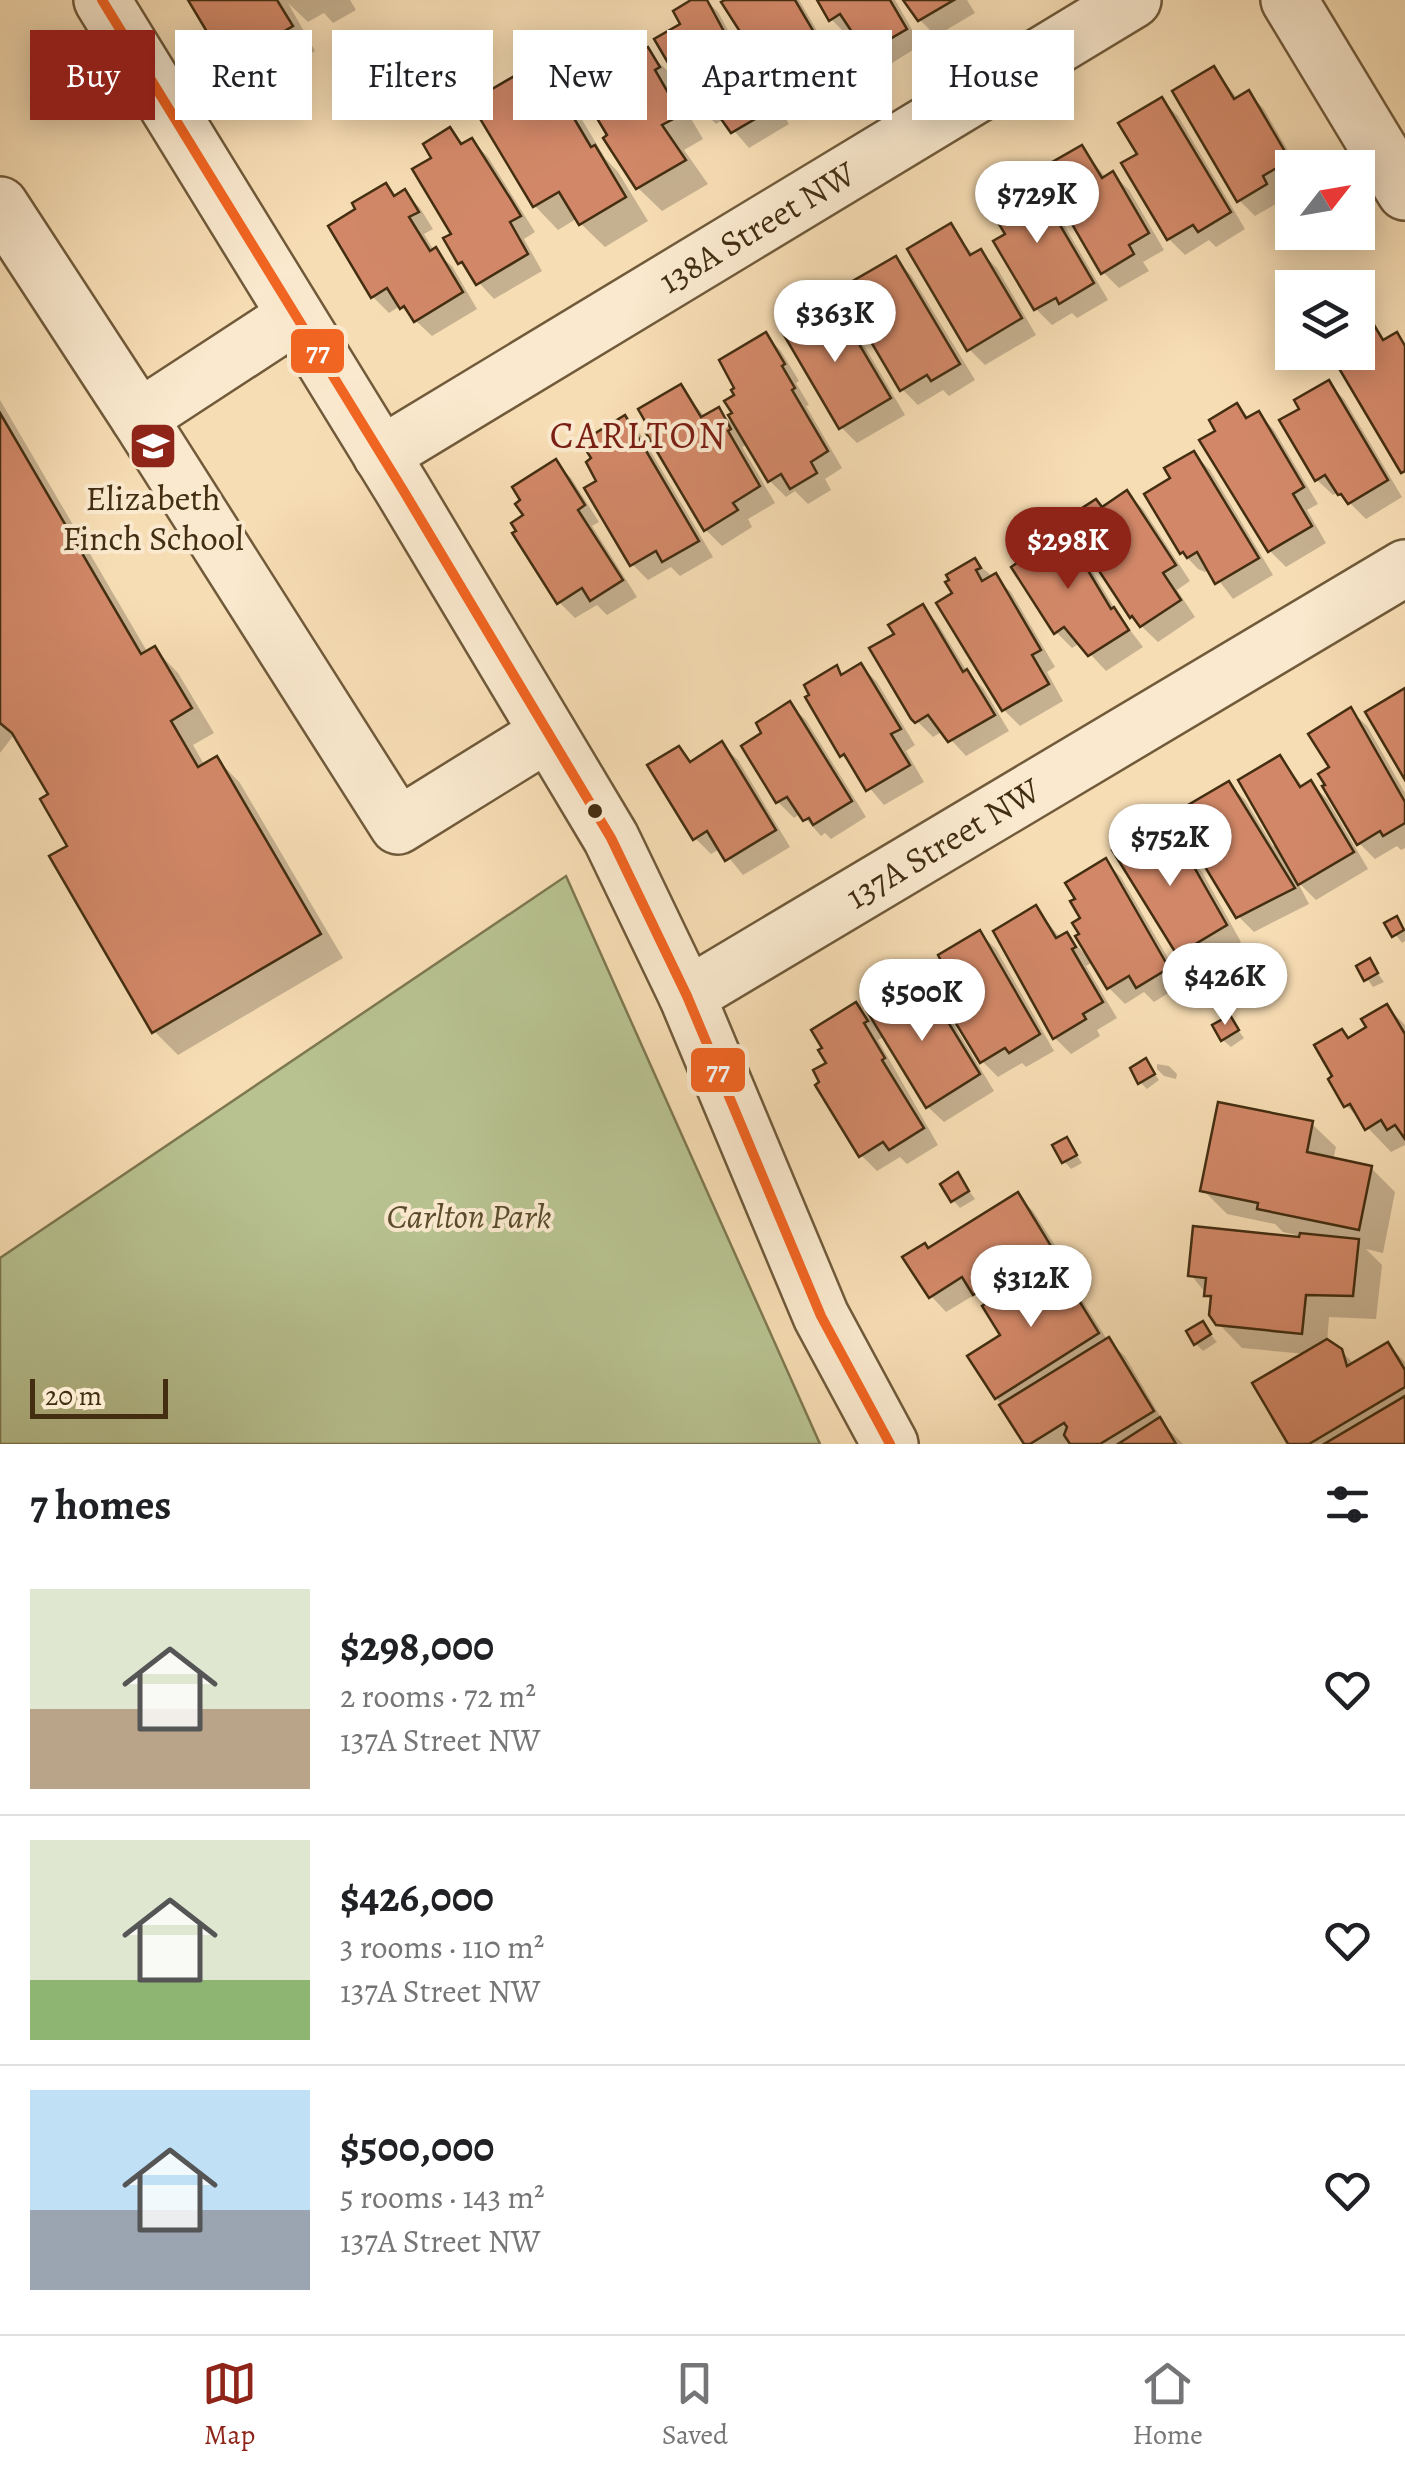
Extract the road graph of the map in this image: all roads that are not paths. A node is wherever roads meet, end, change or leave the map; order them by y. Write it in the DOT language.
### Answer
graph roads {
  1 [pos="102,0"];
  2 [pos="1133,0"];
  3 [pos="1289,0"];
  4 [pos="1405,192"];
  5 [pos="0,206"];
  6 [pos="295,316"];
  7 [pos="139,418"];
  8 [pos="380,455"];
  9 [pos="1405,568"];
  10 [pos="548,733"];
  11 [pos="687,996"];
  12 [pos="890,1444"];
  1 -- 6 [label="street"];
  2 -- 8 [label="street, 138A Street NW"];
  3 -- 4 [label="street"];
  5 -- 7 [label="street"];
  6 -- 7 [label="street"];
  6 -- 8 [label="street"];
  7 -- 10 [label="street"];
  8 -- 10 [label="street"];
  9 -- 11 [label="street, 137A Street NW"];
  10 -- 11 [label="street"];
  11 -- 12 [label="street"];
}
